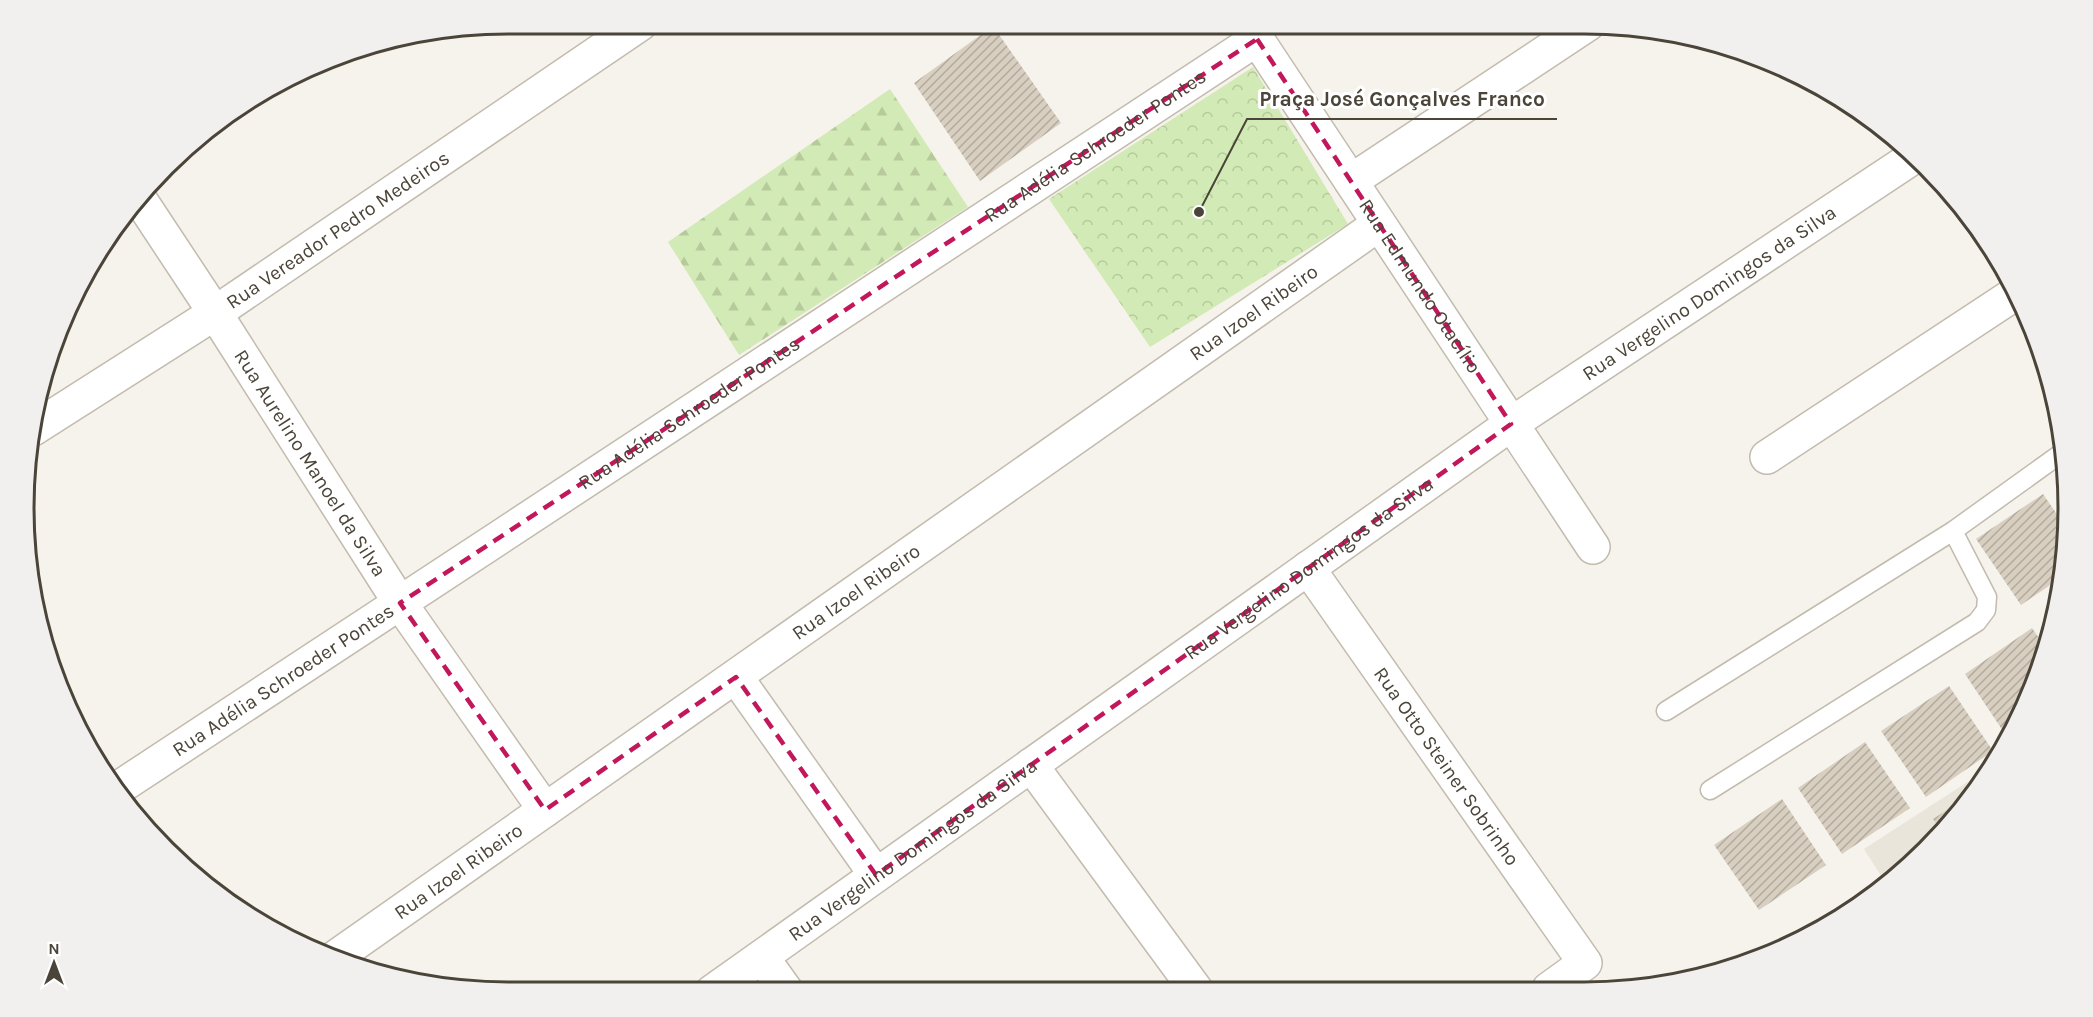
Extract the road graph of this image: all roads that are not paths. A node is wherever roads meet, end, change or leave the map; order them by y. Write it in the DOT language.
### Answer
graph roads {
  1 [pos="625,34"];
  2 [pos="1249,34"];
  3 [pos="1253,34"];
  4 [pos="1573,34"];
  5 [pos="1907,161"];
  6 [pos="1351,182"];
  7 [pos="144,206"];
  8 [pos="1379,224"];
  9 [pos="2009,297"];
  10 [pos="215,312"];
  11 [pos="43,423"];
  12 [pos="1511,424"];
  13 [pos="1767,457"];
  14 [pos="2055,458"];
  15 [pos="1953,531"];
  16 [pos="1593,547"];
  17 [pos="1308,568"];
  18 [pos="400,603"];
  19 [pos="736,677"];
  20 [pos="1666,711"];
  21 [pos="1031,765"];
  22 [pos="123,785"];
  23 [pos="1710,790"];
  24 [pos="545,810"];
  25 [pos="876,875"];
  26 [pos="343,952"];
  27 [pos="762,957"];
  28 [pos="726,982"];
  29 [pos="780,982"];
  30 [pos="1190,982"];
  31 [pos="1559,982"];
  1 -- 10 [label="street, Rua Vereador Pedro Medeiros"];
  2 -- 18 [label="street, Rua Adélia Schroeder Pontes"];
  3 -- 6 [label="street, Rua Edmundo Otacílio"];
  4 -- 6 [label="street"];
  5 -- 12 [label="street, Rua Vergelino Domingos da Silva"];
  6 -- 8 [label="street, Rua Edmundo Otacílio"];
  7 -- 10 [label="street, Rua Aurelino Manoel da Silva"];
  8 -- 12 [label="street, Rua Edmundo Otacílio"];
  8 -- 19 [label="street, Rua Izoel Ribeiro"];
  9 -- 13 [label="street"];
  10 -- 11 [label="street, Rua Vereador Pedro Medeiros"];
  10 -- 18 [label="street, Rua Aurelino Manoel da Silva"];
  12 -- 16 [label="street, Rua Edmundo Otacílio"];
  12 -- 17 [label="street, Rua Vergelino Domingos da Silva"];
  14 -- 15 [label="lane"];
  15 -- 20 [label="lane"];
  15 -- 23 [label="lane"];
  17 -- 21 [label="street, Rua Vergelino Domingos da Silva"];
  17 -- 31 [label="street, Rua Otto Steiner Sobrinho"];
  18 -- 22 [label="street, Rua Adélia Schroeder Pontes"];
  18 -- 24 [label="street, Rua Aurelino Manoel da Silva"];
  19 -- 24 [label="street, Rua Izoel Ribeiro"];
  19 -- 25 [label="street"];
  21 -- 25 [label="street, Rua Vergelino Domingos da Silva"];
  21 -- 30 [label="street"];
  24 -- 26 [label="street, Rua Izoel Ribeiro"];
  25 -- 27 [label="street, Rua Vergelino Domingos da Silva"];
  27 -- 28 [label="street, Rua Vergelino Domingos da Silva"];
  27 -- 29 [label="street"];
}
